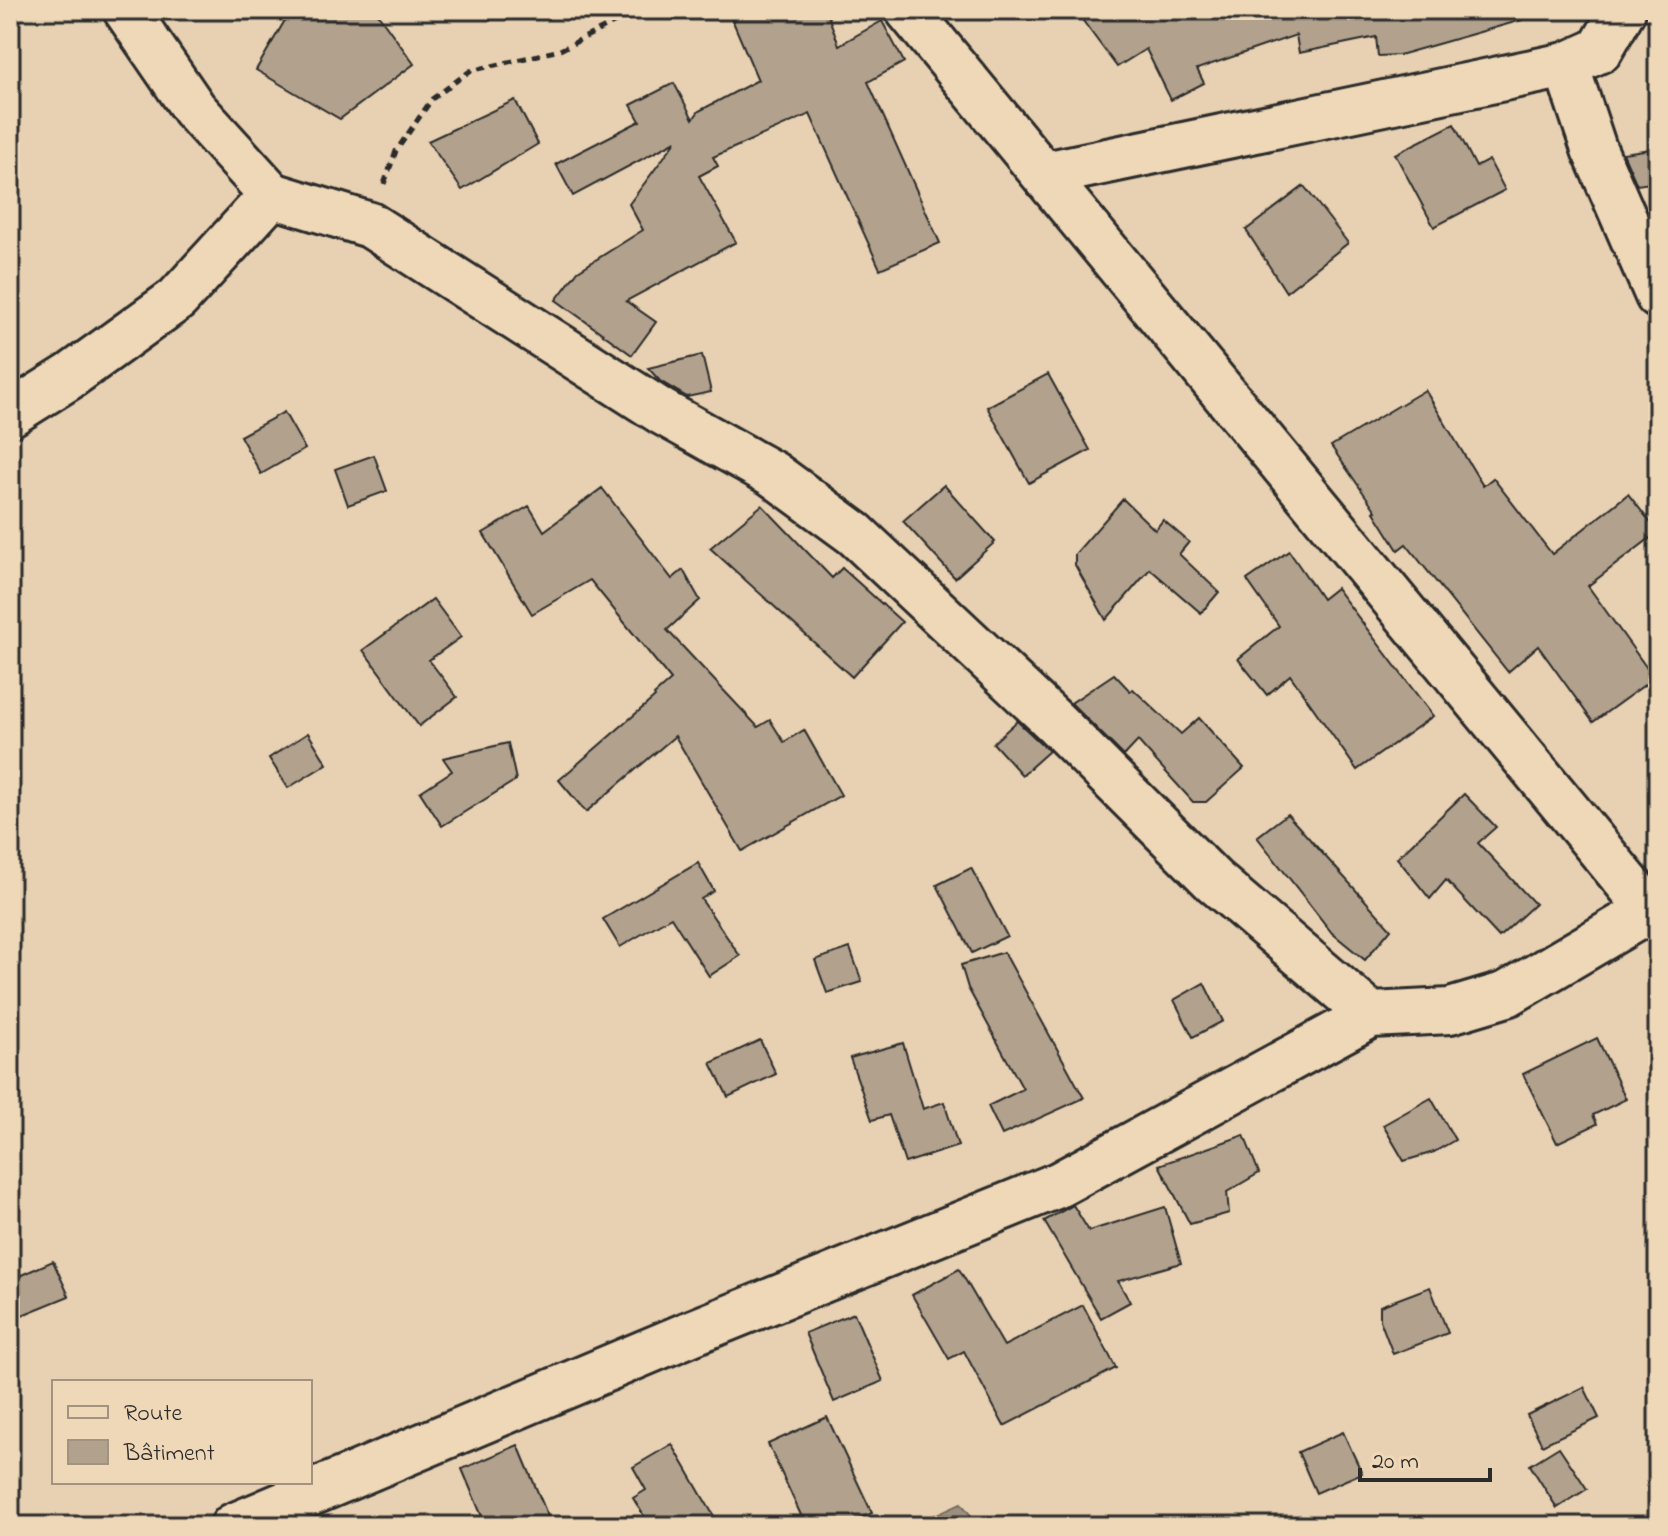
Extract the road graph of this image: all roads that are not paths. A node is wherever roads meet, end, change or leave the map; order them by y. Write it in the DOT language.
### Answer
graph roads {
  1 [pos="126,10"];
  2 [pos="908,10"];
  3 [pos="1623,10"];
  4 [pos="1566,65"];
  5 [pos="1045,174"];
  6 [pos="272,195"];
  7 [pos="1658,296"];
  8 [pos="10,414"];
  9 [pos="1654,915"];
  10 [pos="1371,1015"];
  11 [pos="233,1526"];
  1 -- 6 [label="street"];
  2 -- 5 [label="street"];
  3 -- 4 [label="street"];
  4 -- 5 [label="street"];
  4 -- 7 [label="street"];
  5 -- 9 [label="street"];
  6 -- 8 [label="street"];
  6 -- 10 [label="street"];
  9 -- 10 [label="street"];
  10 -- 11 [label="street"];
}
